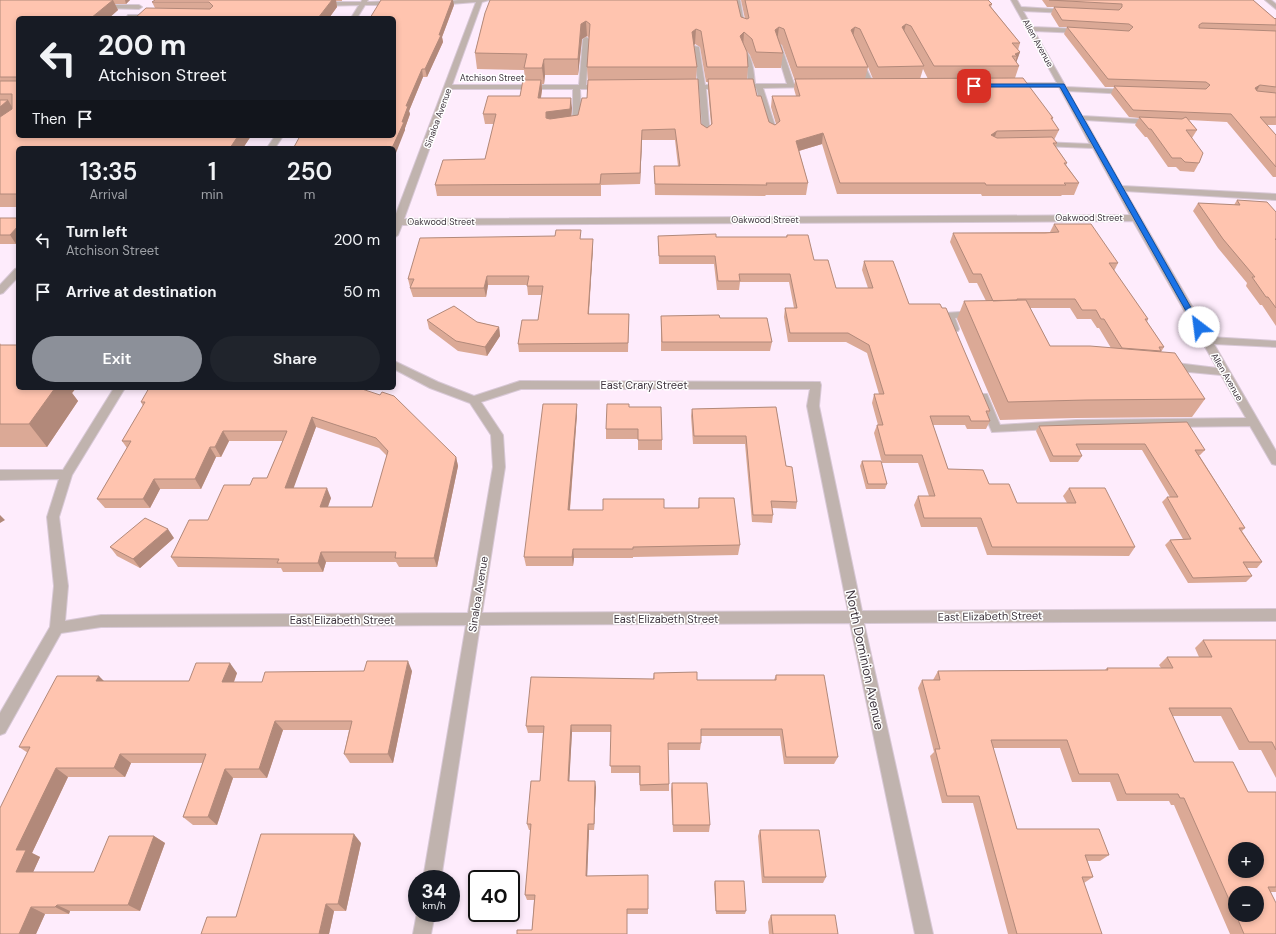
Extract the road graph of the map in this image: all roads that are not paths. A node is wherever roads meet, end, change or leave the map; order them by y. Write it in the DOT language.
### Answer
graph roads {
  1 [pos="479,0"];
  2 [pos="488,0"];
  3 [pos="737,0"];
  4 [pos="1014,0"];
  5 [pos="1268,0"];
  6 [pos="364,2"];
  7 [pos="405,3"];
  8 [pos="428,3"];
  9 [pos="316,4"];
  10 [pos="93,7"];
  11 [pos="1276,7"];
  12 [pos="1019,9"];
  13 [pos="1072,11"];
  14 [pos="129,16"];
  15 [pos="355,16"];
  16 [pos="1031,29"];
  17 [pos="744,32"];
  18 [pos="1086,32"];
  19 [pos="586,40"];
  20 [pos="696,47"];
  21 [pos="743,51"];
  22 [pos="856,52"];
  23 [pos="777,69"];
  24 [pos="779,77"];
  25 [pos="756,86"];
  26 [pos="782,86"];
  27 [pos="791,86"];
  28 [pos="820,86"];
  29 [pos="880,86"];
  30 [pos="1005,86"];
  31 [pos="449,87"];
  32 [pos="579,87"];
  33 [pos="612,87"];
  34 [pos="672,87"];
  35 [pos="702,87"];
  36 [pos="1063,87"];
  37 [pos="1139,92"];
  38 [pos="1080,118"];
  39 [pos="1163,123"];
  40 [pos="557,125"];
  41 [pos="773,132"];
  42 [pos="706,135"];
  43 [pos="1030,144"];
  44 [pos="1095,146"];
  45 [pos="1119,188"];
  46 [pos="1276,197"];
  47 [pos="1137,218"];
  48 [pos="396,222"];
  49 [pos="16,273"];
  50 [pos="0,291"];
  51 [pos="986,314"];
  52 [pos="958,336"];
  53 [pos="1206,340"];
  54 [pos="1276,344"];
  55 [pos="1154,365"];
  56 [pos="396,366"];
  57 [pos="1225,372"];
  58 [pos="816,385"];
  59 [pos="978,386"];
  60 [pos="119,390"];
  61 [pos="474,400"];
  62 [pos="1253,422"];
  63 [pos="1276,461"];
  64 [pos="66,474"];
  65 [pos="0,475"];
  66 [pos="1276,615"];
  67 [pos="856,618"];
  68 [pos="475,619"];
  69 [pos="57,628"];
  70 [pos="0,728"];
  71 [pos="433,870"];
  72 [pos="424,922"];
  73 [pos="422,934"];
  74 [pos="924,934"];
  1 -- 2 [label="street"];
  1 -- 8 [label="street"];
  1 -- 31 [label="street, Sinaloa Avenue"];
  3 -- 17 [label="street"];
  4 -- 12 [label="street, Allen Avenue"];
  5 -- 11 [label="street"];
  6 -- 7 [label="street"];
  6 -- 9 [label="street"];
  6 -- 15 [label="street"];
  10 -- 14 [label="street"];
  12 -- 13 [label="street"];
  12 -- 16 [label="street, Allen Avenue"];
  16 -- 18 [label="street"];
  16 -- 36 [label="street, Allen Avenue"];
  19 -- 32 [label="street"];
  20 -- 35 [label="street"];
  21 -- 25 [label="street"];
  22 -- 29 [label="street"];
  23 -- 27 [label="street"];
  24 -- 26 [label="street"];
  25 -- 26 [label="street"];
  25 -- 35 [label="street"];
  25 -- 41 [label="street"];
  26 -- 27 [label="street"];
  27 -- 28 [label="street"];
  30 -- 36 [label="street"];
  31 -- 32 [label="street, Atchison Street"];
  31 -- 48 [label="street, Sinaloa Avenue"];
  32 -- 33 [label="street, Atchison Street"];
  32 -- 40 [label="street"];
  34 -- 35 [label="street"];
  35 -- 42 [label="street"];
  36 -- 37 [label="street"];
  36 -- 38 [label="street, Allen Avenue"];
  38 -- 39 [label="street"];
  38 -- 44 [label="street, Allen Avenue"];
  43 -- 44 [label="street"];
  44 -- 45 [label="street, Allen Avenue"];
  45 -- 46 [label="street"];
  45 -- 47 [label="street, Allen Avenue"];
  47 -- 48 [label="street, Oakwood Street"];
  47 -- 53 [label="street, Allen Avenue"];
  49 -- 50 [label="street"];
  51 -- 52 [label="street"];
  53 -- 54 [label="street"];
  53 -- 57 [label="street, Allen Avenue"];
  55 -- 57 [label="street"];
  56 -- 61 [label="street"];
  57 -- 62 [label="street, Allen Avenue"];
  58 -- 61 [label="street, East Crary Street"];
  58 -- 67 [label="street, North Dominion Avenue"];
  59 -- 62 [label="street"];
  60 -- 64 [label="street"];
  61 -- 68 [label="street, Sinaloa Avenue"];
  62 -- 63 [label="street, Allen Avenue"];
  64 -- 65 [label="street"];
  64 -- 69 [label="street"];
  66 -- 67 [label="street, East Elizabeth Street"];
  67 -- 68 [label="street, East Elizabeth Street"];
  67 -- 74 [label="street, North Dominion Avenue"];
  68 -- 69 [label="street, East Elizabeth Street"];
  68 -- 71 [label="street, Sinaloa Avenue"];
  69 -- 70 [label="street"];
  72 -- 73 [label="street"];
}
